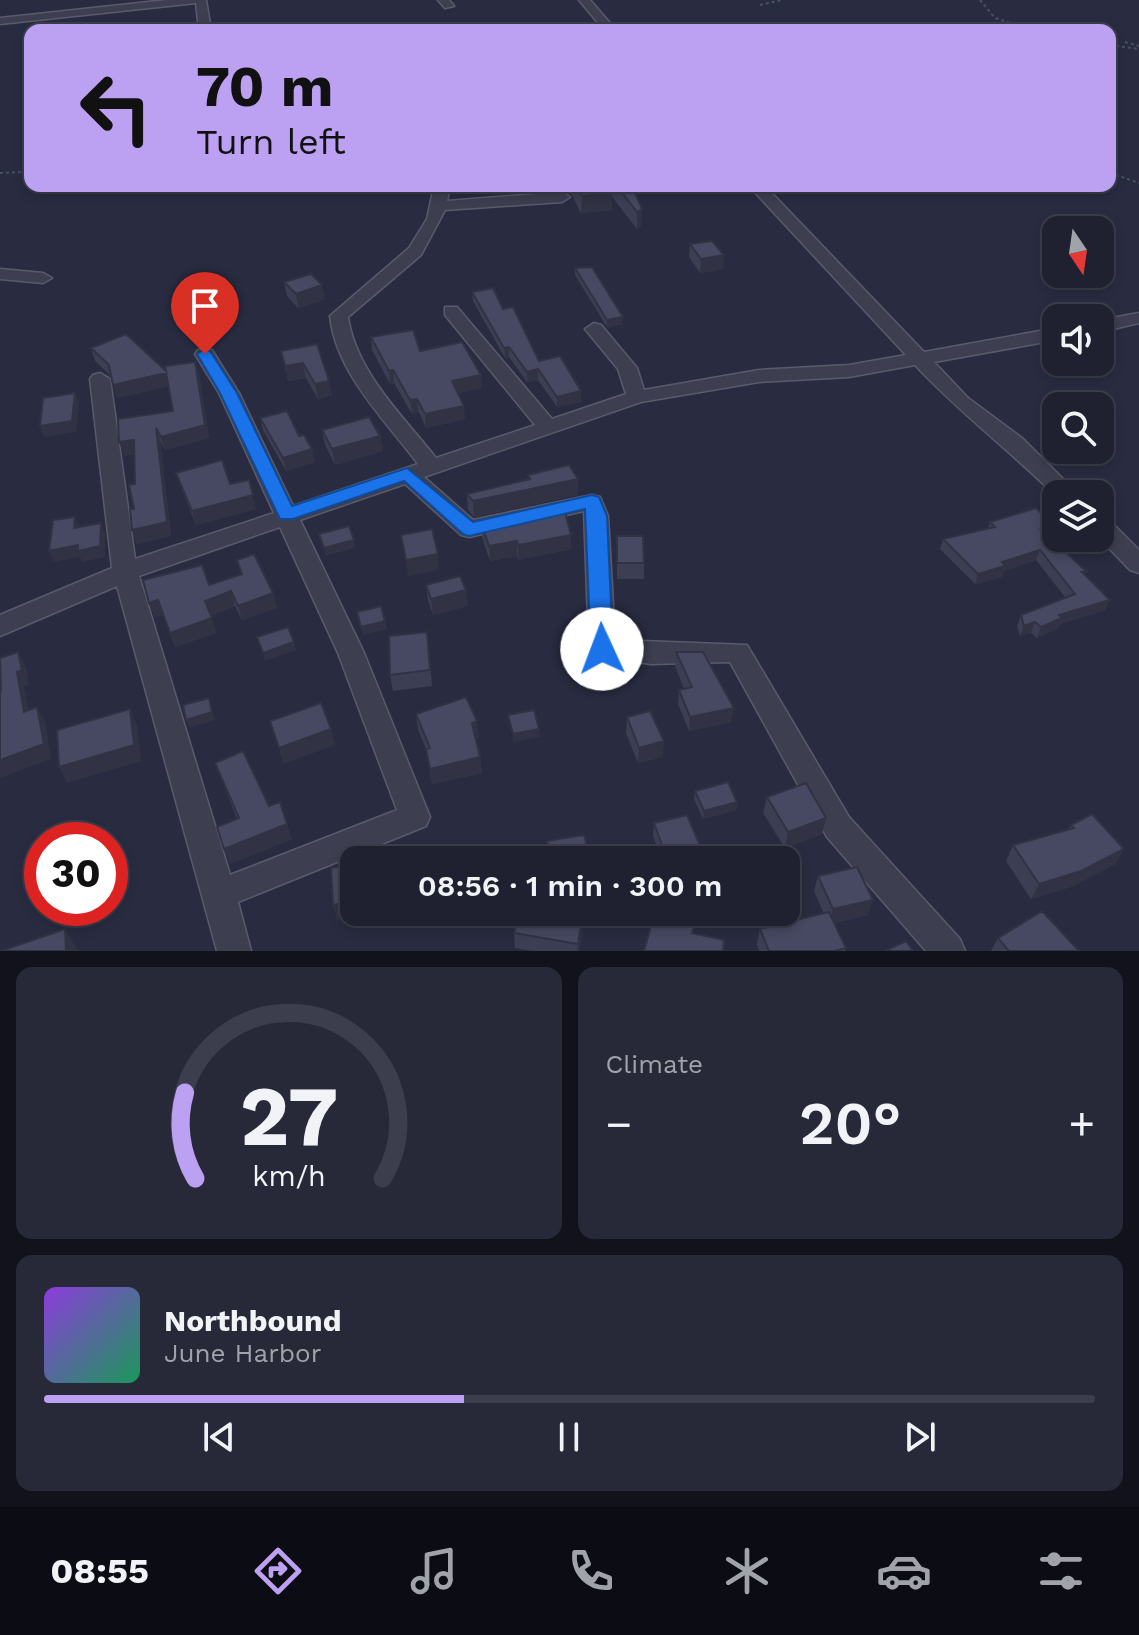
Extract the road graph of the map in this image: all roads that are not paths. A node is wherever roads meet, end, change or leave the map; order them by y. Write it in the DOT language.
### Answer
graph roads {
  1 [pos="584,0"];
  2 [pos="203,1"];
  3 [pos="0,21"];
  4 [pos="205,24"];
  5 [pos="605,24"];
  6 [pos="440,192"];
  7 [pos="763,192"];
  8 [pos="562,197"];
  9 [pos="437,206"];
  10 [pos="0,274"];
  11 [pos="43,278"];
  12 [pos="451,311"];
  13 [pos="1139,318"];
  14 [pos="1114,323"];
  15 [pos="594,329"];
  16 [pos="1042,337"];
  17 [pos="205,354"];
  18 [pos="922,360"];
  19 [pos="100,379"];
  20 [pos="637,397"];
  21 [pos="549,428"];
  22 [pos="418,470"];
  23 [pos="1052,480"];
  24 [pos="287,514"];
  25 [pos="1114,539"];
  26 [pos="1139,564"];
  27 [pos="125,572"];
  28 [pos="0,626"];
  29 [pos="220,894"];
  30 [pos="234,951"];
  31 [pos="948,951"];
  1 -- 5 [label="street"];
  2 -- 3 [label="street"];
  2 -- 4 [label="street"];
  6 -- 9 [label="street"];
  7 -- 18 [label="street"];
  8 -- 9 [label="street"];
  9 -- 22 [label="street"];
  10 -- 11 [label="street"];
  12 -- 21 [label="street"];
  13 -- 14 [label="street"];
  15 -- 20 [label="street"];
  16 -- 18 [label="street"];
  17 -- 24 [label="street"];
  18 -- 20 [label="street"];
  18 -- 23 [label="street"];
  19 -- 27 [label="street"];
  20 -- 21 [label="street"];
  21 -- 22 [label="street"];
  22 -- 24 [label="street"];
  22 -- 31 [label="street"];
  24 -- 27 [label="street"];
  24 -- 29 [label="street"];
  25 -- 26 [label="street"];
  27 -- 28 [label="street"];
  27 -- 29 [label="street"];
  29 -- 30 [label="street"];
}
